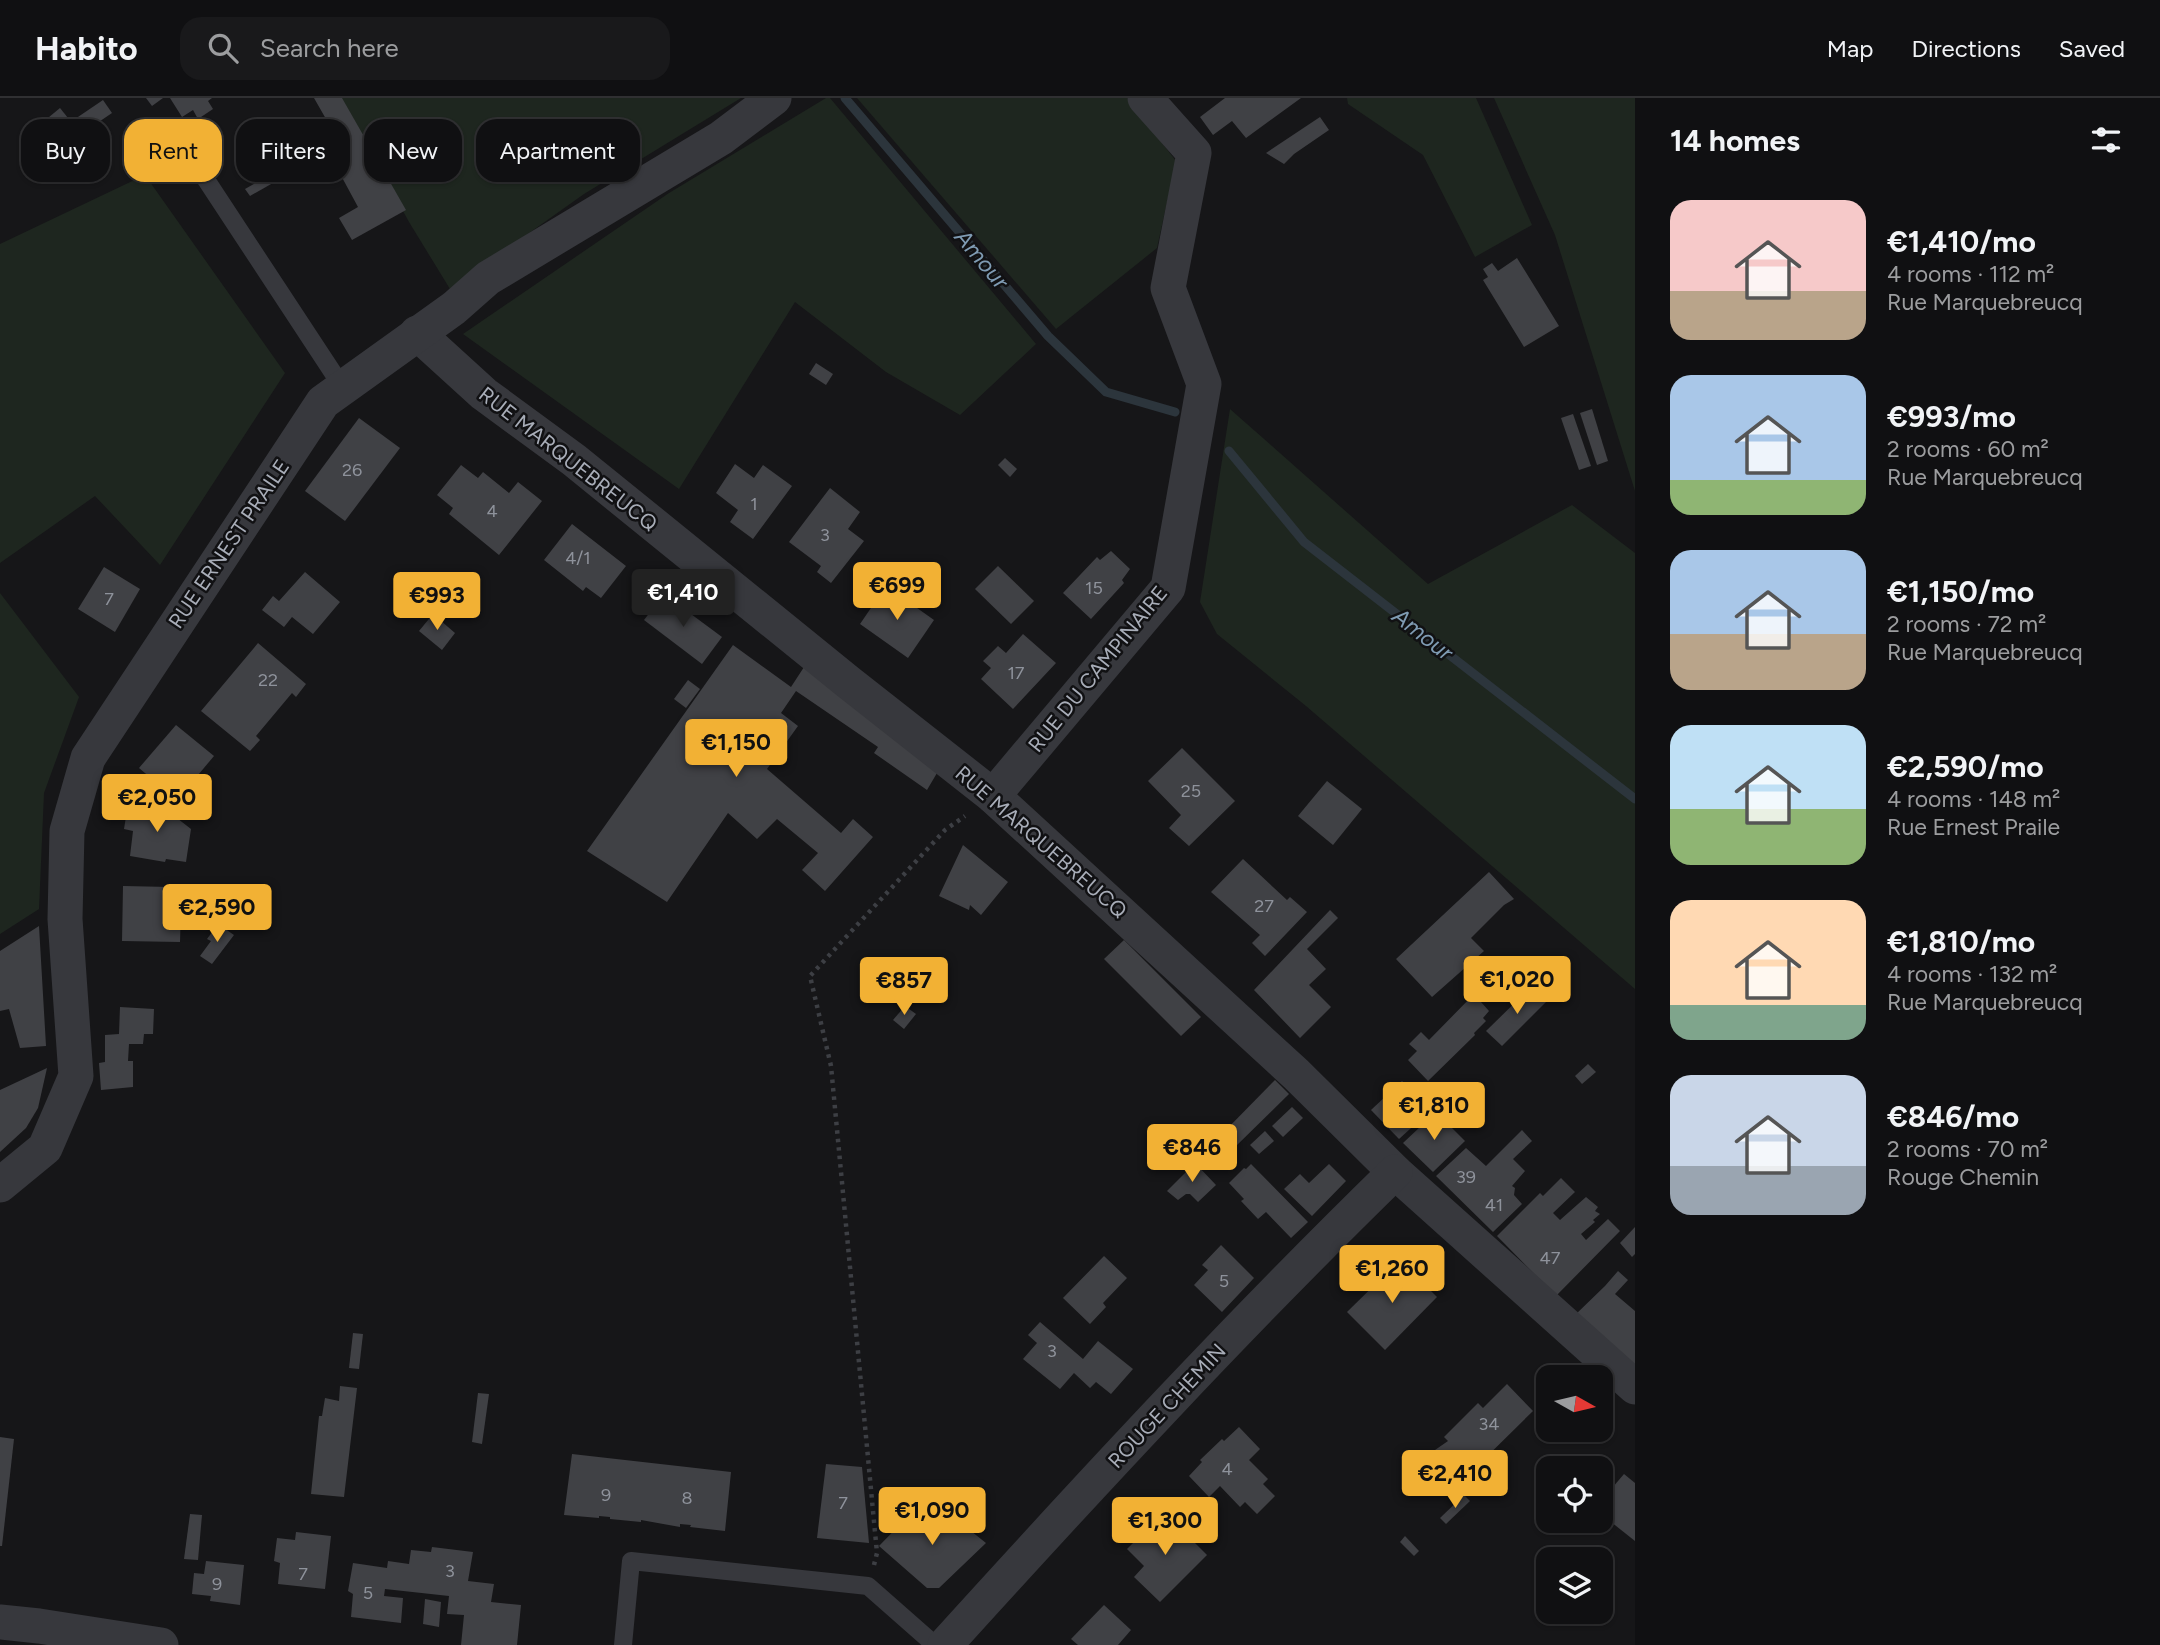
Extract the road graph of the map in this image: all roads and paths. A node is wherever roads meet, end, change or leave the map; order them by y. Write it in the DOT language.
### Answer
graph roads {
  1 [pos="774,98"];
  2 [pos="1145,98"];
  3 [pos="208,182"];
  4 [pos="417,333"];
  5 [pos="343,388"];
  6 [pos="993,796"];
  7 [pos="1395,1172"];
  8 [pos="0,1185"];
  9 [pos="1635,1387"];
  10 [pos="868,1586"];
  11 [pos="0,1622"];
  12 [pos="161,1645"];
  13 [pos="623,1645"];
  14 [pos="935,1645"];
  15 [pos="945,1645"];
  1 -- 4 [label="street, RUE ERNEST PRAILE"];
  2 -- 6 [label="street, RUE DU CAMPINAIRE"];
  3 -- 5 [label="lane"];
  4 -- 5 [label="street, RUE ERNEST PRAILE"];
  4 -- 6 [label="street, RUE MARQUEBREUCQ"];
  5 -- 8 [label="street, RUE ERNEST PRAILE"];
  6 -- 7 [label="street, RUE MARQUEBREUCQ"];
  6 -- 10 [label="path"];
  7 -- 9 [label="street, RUE MARQUEBREUCQ"];
  7 -- 15 [label="street, ROUGE CHEMIN"];
  10 -- 13 [label="lane"];
  10 -- 14 [label="lane"];
  11 -- 12 [label="street"];
}
